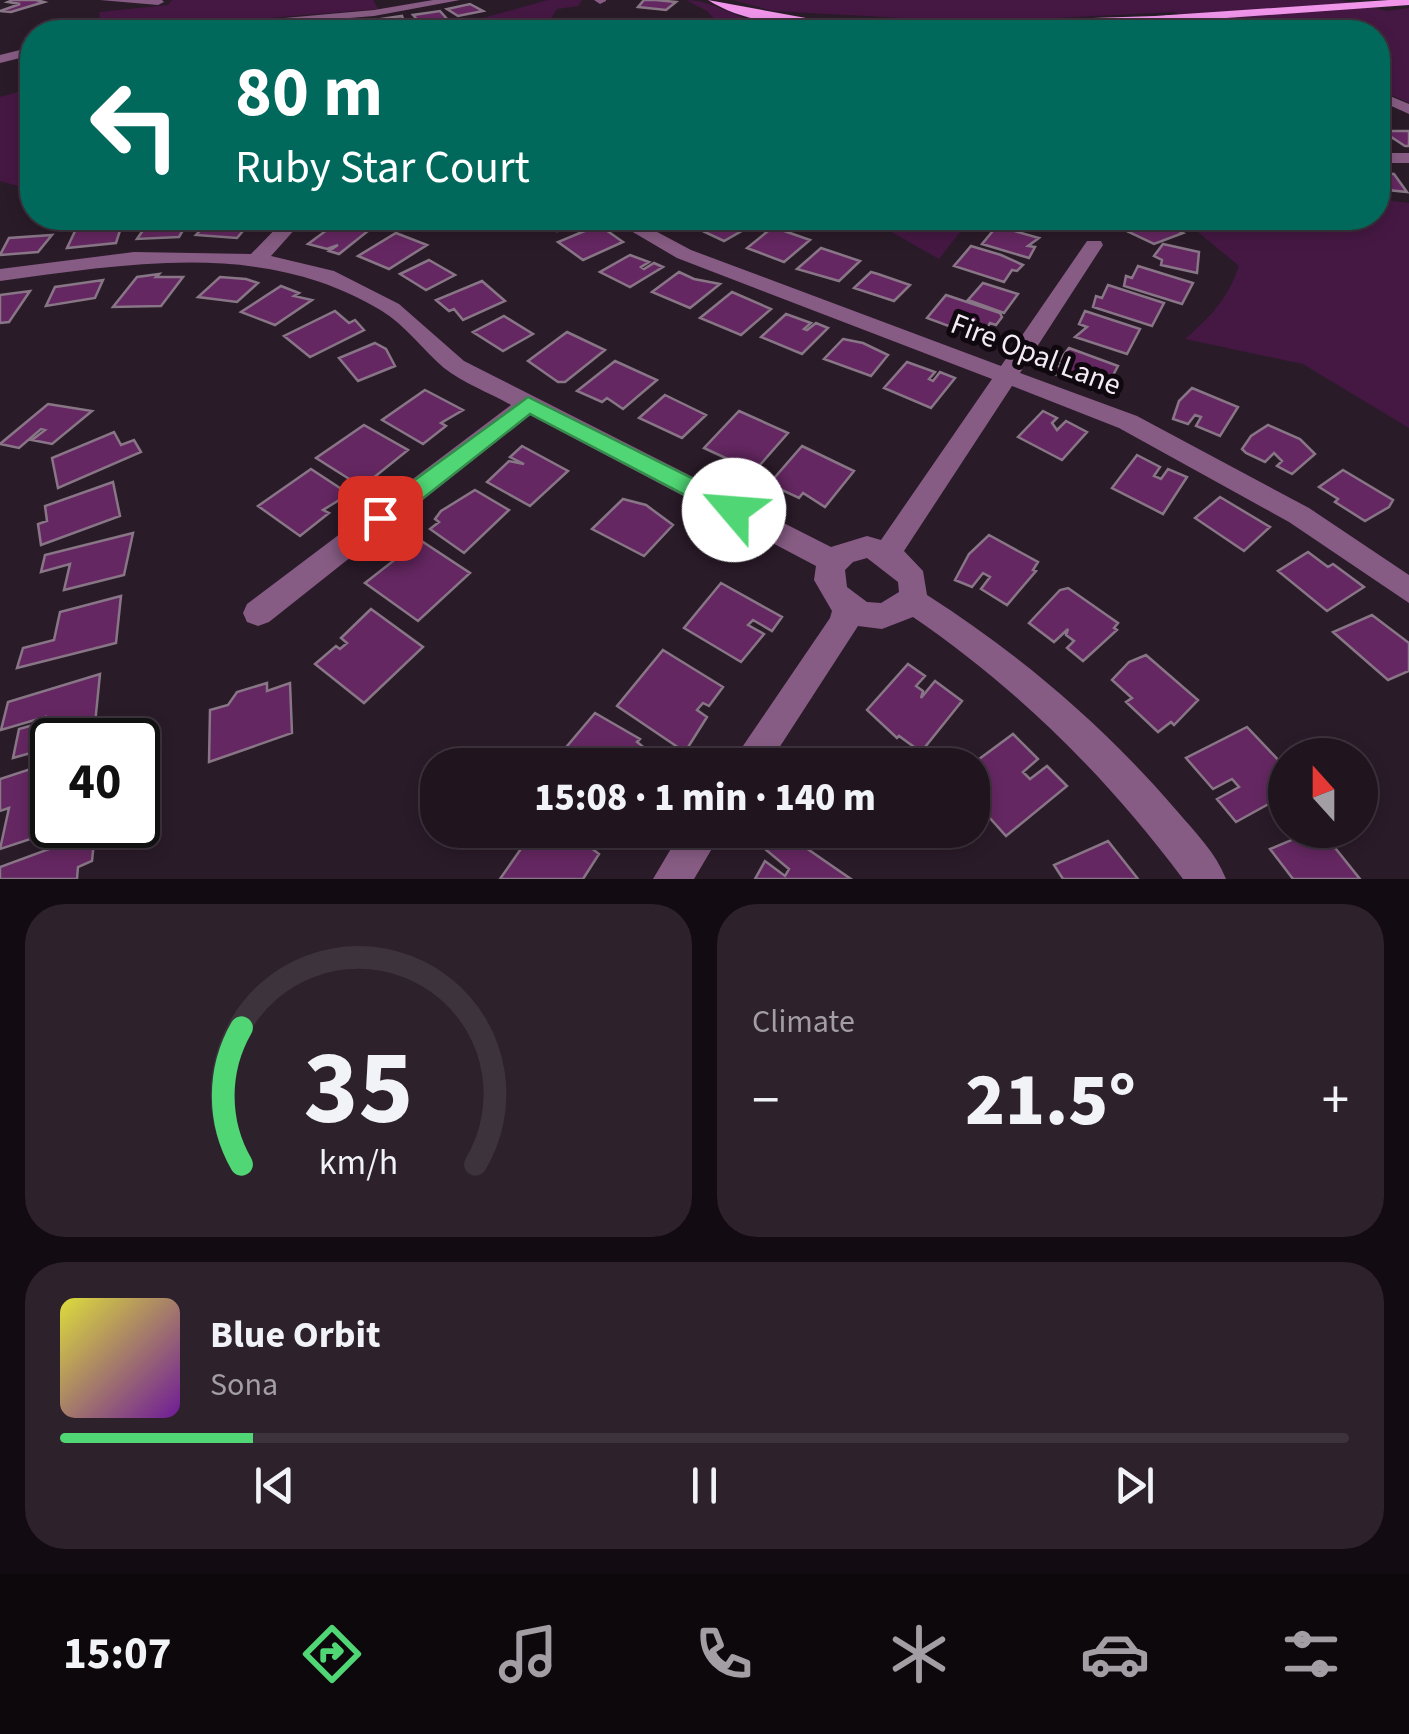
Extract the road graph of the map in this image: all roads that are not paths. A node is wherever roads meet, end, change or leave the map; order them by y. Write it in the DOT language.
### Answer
graph roads {
  1 [pos="106,0"];
  2 [pos="454,0"];
  3 [pos="714,0"];
  4 [pos="158,2"];
  5 [pos="1409,2"];
  6 [pos="1169,18"];
  7 [pos="277,20"];
  8 [pos="798,20"];
  9 [pos="1139,20"];
  10 [pos="1173,20"];
  11 [pos="285,230"];
  12 [pos="640,230"];
  13 [pos="1094,244"];
  14 [pos="256,260"];
  15 [pos="0,274"];
  16 [pos="1008,374"];
  17 [pos="528,404"];
  18 [pos="888,553"];
  19 [pos="834,562"];
  20 [pos="1409,591"];
  21 [pos="911,600"];
  22 [pos="848,609"];
  23 [pos="258,613"];
  24 [pos="759,748"];
  25 [pos="692,848"];
  26 [pos="672,879"];
  27 [pos="1208,879"];
  1 -- 4 [label="street"];
  2 -- 7 [label="street"];
  3 -- 8 [label="main road"];
  5 -- 6 [label="main road"];
  6 -- 9 [label="main road"];
  6 -- 10 [label="street"];
  11 -- 14 [label="street"];
  12 -- 16 [label="street, Fire Opal Lane"];
  13 -- 16 [label="street"];
  14 -- 15 [label="street"];
  14 -- 17 [label="street"];
  16 -- 18 [label="street"];
  16 -- 20 [label="street, Fire Opal Lane"];
  17 -- 19 [label="street"];
  17 -- 23 [label="street"];
  18 -- 19 [label="street"];
  18 -- 21 [label="street"];
  19 -- 22 [label="street"];
  21 -- 22 [label="street"];
  21 -- 27 [label="street"];
  22 -- 24 [label="street"];
  25 -- 26 [label="street"];
}
